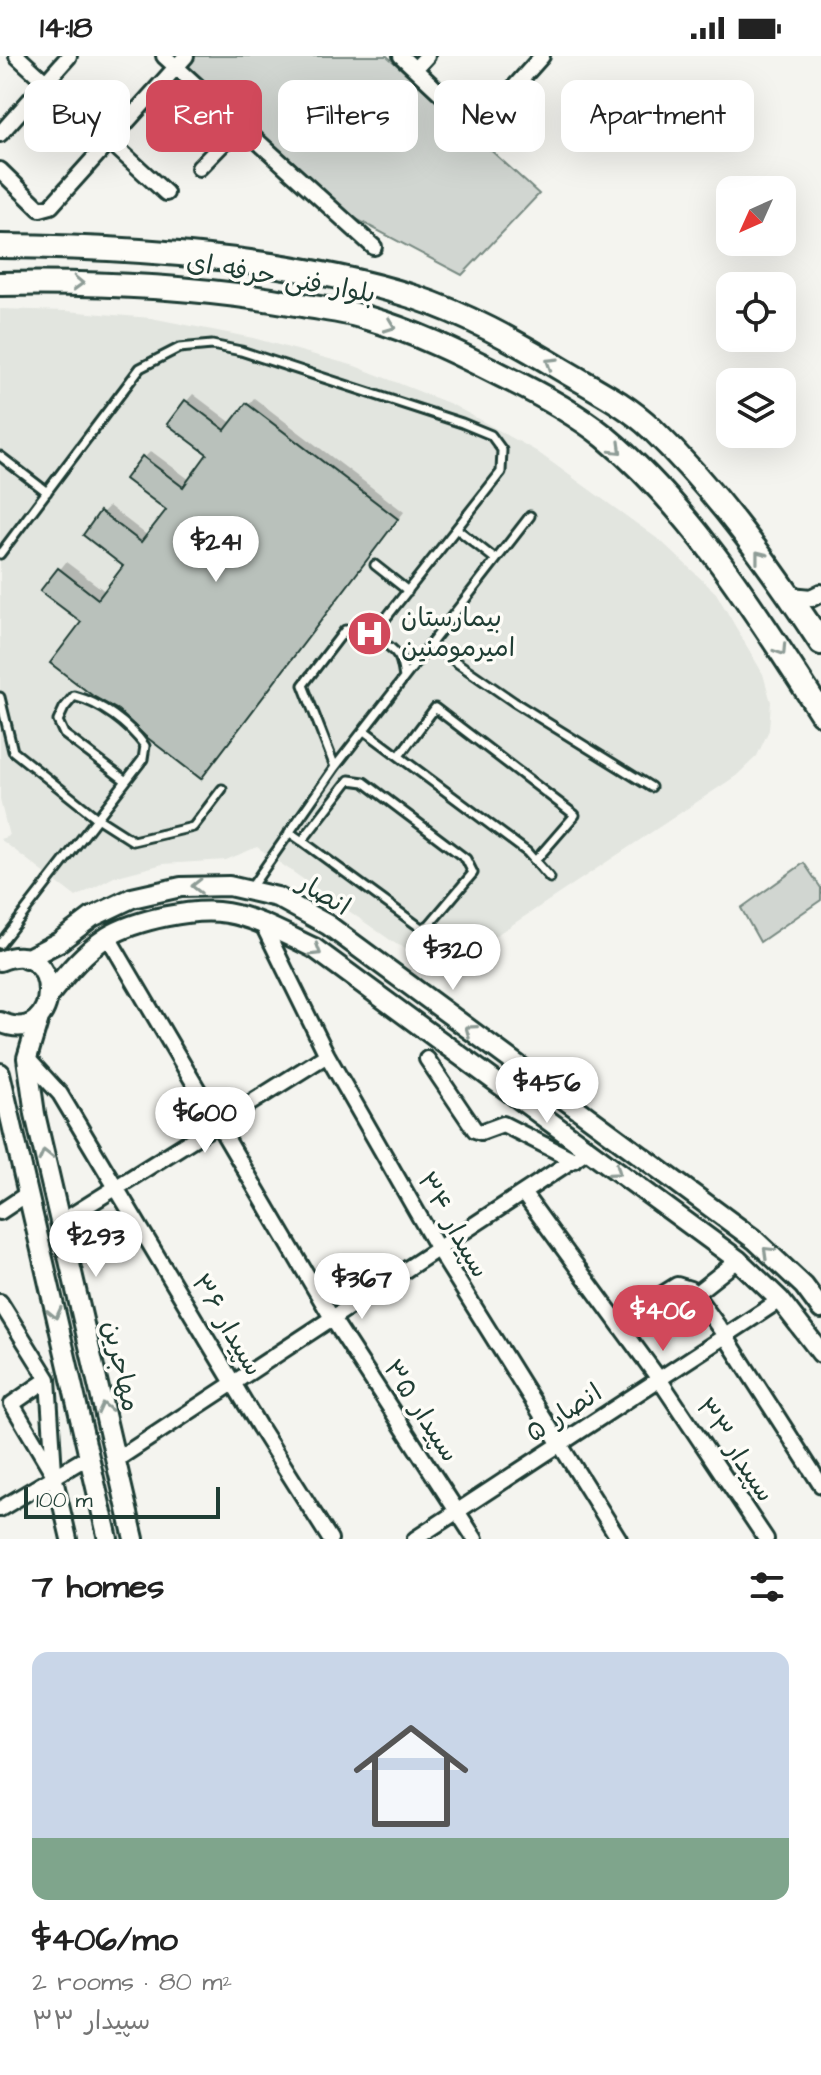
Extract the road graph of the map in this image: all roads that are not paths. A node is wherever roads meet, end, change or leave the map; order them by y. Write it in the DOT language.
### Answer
graph roads {
  1 [pos="17,56"];
  2 [pos="69,56"];
  3 [pos="164,56"];
  4 [pos="401,56"];
  5 [pos="427,56"];
  6 [pos="542,56"];
  7 [pos="181,62"];
  8 [pos="415,69"];
  9 [pos="43,80"];
  10 [pos="47,80"];
  11 [pos="198,80"];
  12 [pos="24,106"];
  13 [pos="130,119"];
  14 [pos="0,134"];
  15 [pos="262,146"];
  16 [pos="100,152"];
  17 [pos="122,152"];
  18 [pos="215,152"];
  19 [pos="199,168"];
  20 [pos="0,170"];
  21 [pos="166,193"];
  22 [pos="0,246"];
  23 [pos="374,247"];
  24 [pos="0,284"];
  25 [pos="0,456"];
  26 [pos="47,492"];
  27 [pos="530,516"];
  28 [pos="457,529"];
  29 [pos="0,554"];
  30 [pos="495,559"];
  31 [pos="375,565"];
  32 [pos="780,581"];
  33 [pos="408,591"];
  34 [pos="821,593"];
  35 [pos="371,637"];
  36 [pos="821,643"];
  37 [pos="430,644"];
  38 [pos="404,678"];
  39 [pos="0,697"];
  40 [pos="821,713"];
  41 [pos="365,731"];
  42 [pos="399,756"];
  43 [pos="335,767"];
  44 [pos="126,781"];
  45 [pos="651,787"];
  46 [pos="222,789"];
  47 [pos="97,818"];
  48 [pos="289,832"];
  49 [pos="302,841"];
  50 [pos="535,861"];
  51 [pos="550,878"];
  52 [pos="249,891"];
  53 [pos="263,925"];
  54 [pos="108,937"];
  55 [pos="0,944"];
  56 [pos="14,959"];
  57 [pos="420,993"];
  58 [pos="50,994"];
  59 [pos="405,1015"];
  60 [pos="39,1018"];
  61 [pos="0,1022"];
  62 [pos="327,1055"];
  63 [pos="27,1058"];
  64 [pos="427,1059"];
  65 [pos="1,1084"];
  66 [pos="219,1123"];
  67 [pos="610,1133"];
  68 [pos="581,1155"];
  69 [pos="117,1187"];
  70 [pos="523,1193"];
  71 [pos="27,1194"];
  72 [pos="0,1212"];
  73 [pos="61,1222"];
  74 [pos="438,1249"];
  75 [pos="738,1260"];
  76 [pos="695,1294"];
  77 [pos="780,1300"];
  78 [pos="0,1302"];
  79 [pos="650,1302"];
  80 [pos="821,1309"];
  81 [pos="332,1318"];
  82 [pos="726,1337"];
  83 [pos="821,1353"];
  84 [pos="48,1379"];
  85 [pos="659,1379"];
  86 [pos="233,1383"];
  87 [pos="559,1445"];
  88 [pos="89,1456"];
  89 [pos="116,1460"];
  90 [pos="54,1475"];
  91 [pos="821,1485"];
  92 [pos="0,1509"];
  93 [pos="457,1512"];
  94 [pos="69,1539"];
  95 [pos="108,1539"];
  96 [pos="134,1539"];
  97 [pos="330,1539"];
  98 [pos="415,1539"];
  99 [pos="475,1539"];
  100 [pos="619,1539"];
  101 [pos="766,1539"];
  1 -- 9 [label="street"];
  2 -- 10 [label="street"];
  3 -- 7 [label="street"];
  4 -- 8 [label="street"];
  5 -- 8 [label="street"];
  6 -- 8 [label="street"];
  7 -- 11 [label="street"];
  7 -- 13 [label="street"];
  12 -- 14 [label="street"];
  15 -- 23 [label="street"];
  16 -- 20 [label="street"];
  17 -- 21 [label="street"];
  18 -- 19 [label="street"];
  32 -- 22 [label="main road, بلوار فنی حرفه ای, one-way"];
  24 -- 40 [label="main road, بلوار فنی حرفه ای, one-way"];
  25 -- 26 [label="lane"];
  26 -- 28 [label="lane"];
  26 -- 29 [label="lane"];
  27 -- 30 [label="lane"];
  28 -- 30 [label="lane"];
  28 -- 33 [label="lane"];
  30 -- 37 [label="lane"];
  31 -- 33 [label="lane"];
  32 -- 34 [label="street"];
  32 -- 36 [label="main road, بلوار فنی حرفه ای"];
  33 -- 35 [label="lane"];
  35 -- 38 [label="lane"];
  35 -- 43 [label="lane"];
  37 -- 38 [label="lane"];
  37 -- 45 [label="lane"];
  38 -- 41 [label="lane"];
  39 -- 47 [label="lane"];
  41 -- 42 [label="lane"];
  41 -- 43 [label="lane"];
  42 -- 50 [label="lane"];
  42 -- 50 [label="lane"];
  43 -- 48 [label="lane"];
  44 -- 44 [label="lane"];
  44 -- 47 [label="lane"];
  46 -- 47 [label="lane"];
  47 -- 55 [label="lane"];
  48 -- 49 [label="lane"];
  48 -- 52 [label="lane"];
  49 -- 49 [label="lane"];
  50 -- 51 [label="lane"];
  52 -- 56 [label="main road, انصار, one-way"];
  52 -- 57 [label="main road, انصار"];
  53 -- 54 [label="main road, انصار"];
  53 -- 59 [label="main road, انصار, one-way"];
  53 -- 62 [label="street, سپیدار ۳۴"];
  54 -- 58 [label="main road, انصار"];
  54 -- 66 [label="street, سپیدار ۳۵"];
  55 -- 56 [label="main road"];
  56 -- 58 [label="main road"];
  57 -- 59 [label="main road"];
  67 -- 57 [label="main road, انصار, one-way"];
  58 -- 60 [label="main road, انصار"];
  59 -- 68 [label="main road, انصار"];
  60 -- 61 [label="main road"];
  60 -- 63 [label="main road, مهاجرین"];
  62 -- 66 [label="street"];
  62 -- 74 [label="street, سپیدار ۳۴"];
  63 -- 69 [label="street, سپیدار ۳۶"];
  73 -- 63 [label="main road, مهاجرین, one-way"];
  64 -- 68 [label="street"];
  65 -- 71 [label="main road, مهاجرین"];
  66 -- 69 [label="street"];
  66 -- 81 [label="street, سپیدار ۳۵"];
  67 -- 68 [label="main road"];
  80 -- 67 [label="main road, انصار, one-way"];
  68 -- 70 [label="street"];
  68 -- 75 [label="main road, انصار, one-way"];
  69 -- 73 [label="street"];
  69 -- 86 [label="street, سپیدار ۳۶"];
  70 -- 74 [label="street"];
  70 -- 85 [label="street, سپیدار ۳۳"];
  71 -- 72 [label="street"];
  71 -- 88 [label="main road, مهاجرین, one-way"];
  89 -- 73 [label="main road, مهاجرین, one-way"];
  74 -- 81 [label="street"];
  74 -- 87 [label="street, سپیدار ۳۴"];
  75 -- 76 [label="street"];
  75 -- 77 [label="main road, انصار"];
  76 -- 79 [label="street"];
  76 -- 82 [label="street"];
  77 -- 82 [label="street, انصار ۵"];
  77 -- 83 [label="main road, انصار"];
  78 -- 84 [label="street"];
  81 -- 86 [label="street"];
  81 -- 93 [label="street, سپیدار ۳۵"];
  82 -- 85 [label="street, انصار ۵"];
  82 -- 91 [label="street"];
  84 -- 90 [label="street"];
  84 -- 90 [label="street"];
  85 -- 87 [label="street, انصار ۵"];
  85 -- 101 [label="street, سپیدار ۳۳"];
  86 -- 89 [label="street"];
  86 -- 97 [label="street, سپیدار ۳۶"];
  87 -- 93 [label="street, انصار ۵"];
  87 -- 100 [label="street, سپیدار ۳۴"];
  88 -- 90 [label="street"];
  88 -- 95 [label="main road, مهاجرین"];
  89 -- 96 [label="main road, مهاجرین"];
  90 -- 92 [label="street"];
  90 -- 94 [label="street"];
  93 -- 98 [label="street, انصار ۵"];
  93 -- 99 [label="street, سپیدار ۳۵"];
}
